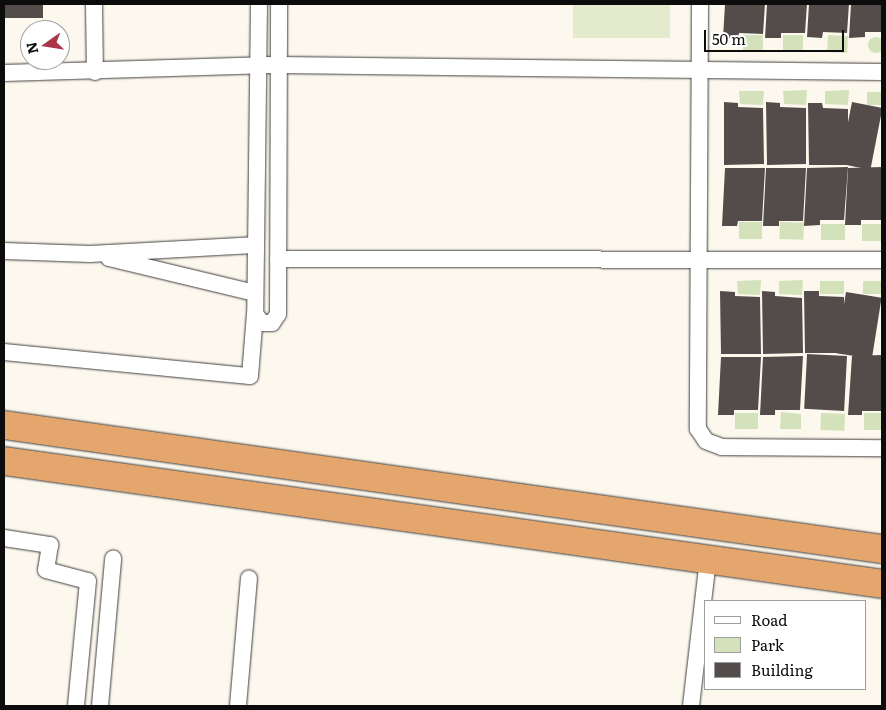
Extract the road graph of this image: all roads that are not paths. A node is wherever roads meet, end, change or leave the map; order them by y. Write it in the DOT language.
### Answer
graph roads {
  1 [pos="94,4"];
  2 [pos="259,4"];
  3 [pos="279,4"];
  4 [pos="700,4"];
  5 [pos="279,65"];
  6 [pos="259,67"];
  7 [pos="699,70"];
  8 [pos="95,72"];
  9 [pos="882,72"];
  10 [pos="4,73"];
  11 [pos="254,245"];
  12 [pos="4,250"];
  13 [pos="90,254"];
  14 [pos="278,259"];
  15 [pos="698,260"];
  16 [pos="882,260"];
  17 [pos="255,293"];
  18 [pos="255,314"];
  19 [pos="4,352"];
  20 [pos="4,425"];
  21 [pos="882,448"];
  22 [pos="4,461"];
  23 [pos="4,538"];
  24 [pos="882,549"];
  25 [pos="113,559"];
  26 [pos="708,560"];
  27 [pos="249,578"];
  28 [pos="882,584"];
  29 [pos="76,706"];
  30 [pos="100,706"];
  31 [pos="238,706"];
  32 [pos="691,706"];
  1 -- 8 [label="street"];
  2 -- 6 [label="street"];
  3 -- 5 [label="street"];
  4 -- 7 [label="street"];
  5 -- 6 [label="street"];
  5 -- 7 [label="street"];
  5 -- 14 [label="street"];
  6 -- 8 [label="street"];
  6 -- 11 [label="street"];
  7 -- 9 [label="street"];
  7 -- 15 [label="street"];
  8 -- 10 [label="street"];
  11 -- 13 [label="street"];
  11 -- 17 [label="street"];
  12 -- 13 [label="street"];
  13 -- 17 [label="street"];
  14 -- 15 [label="street"];
  14 -- 18 [label="street"];
  15 -- 16 [label="street"];
  15 -- 21 [label="street"];
  17 -- 18 [label="street"];
  18 -- 19 [label="street"];
  20 -- 24 [label="highway"];
  22 -- 26 [label="highway"];
  23 -- 29 [label="street"];
  25 -- 30 [label="street"];
  26 -- 28 [label="highway"];
  26 -- 32 [label="street"];
  27 -- 31 [label="street"];
}
